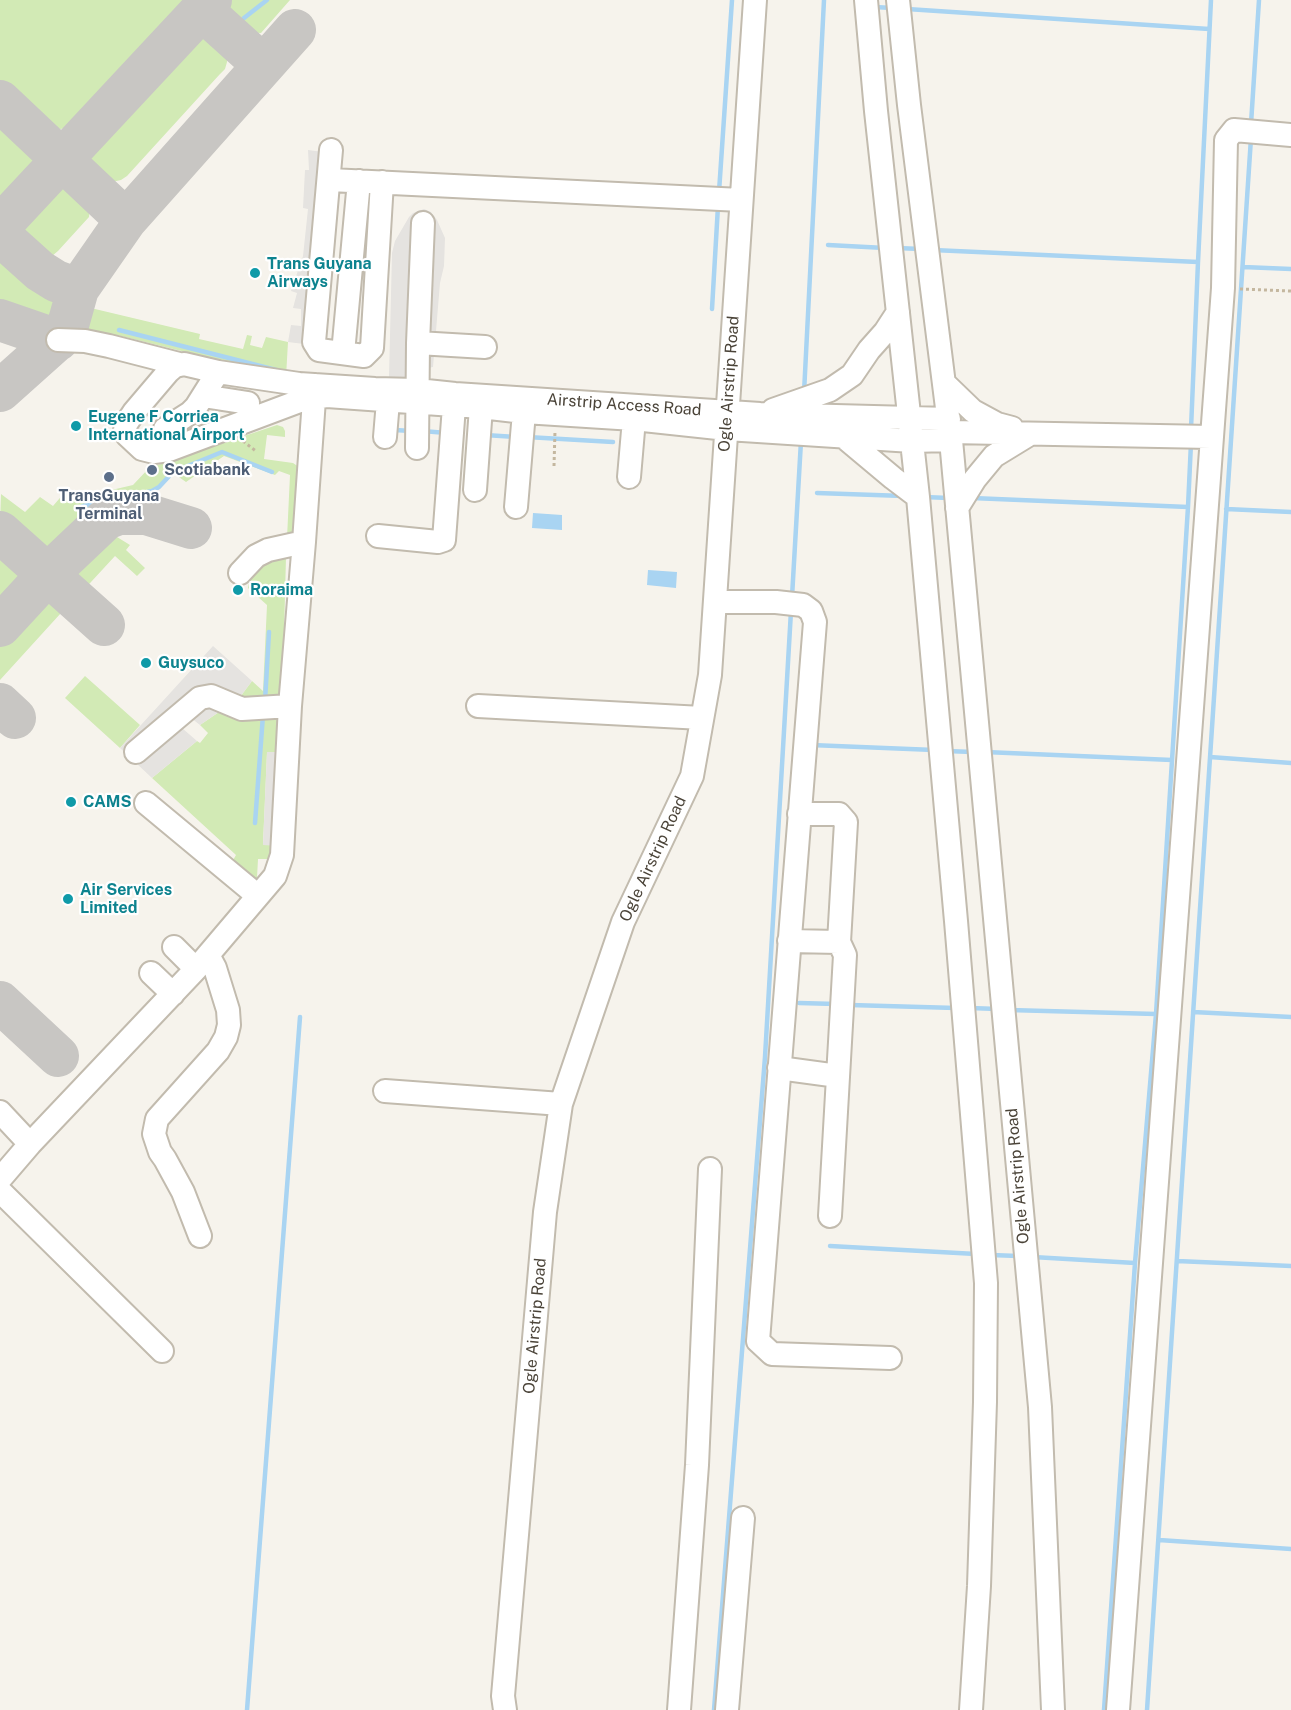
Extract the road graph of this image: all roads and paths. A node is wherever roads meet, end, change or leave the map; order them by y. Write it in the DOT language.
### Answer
graph roads {
  1 [pos="755,0"];
  2 [pos="866,0"];
  3 [pos="898,0"];
  4 [pos="1291,135"];
  5 [pos="331,150"];
  6 [pos="330,180"];
  7 [pos="359,181"];
  8 [pos="382,182"];
  9 [pos="741,200"];
  10 [pos="423,223"];
  11 [pos="1223,288"];
  12 [pos="1291,291"];
  13 [pos="898,312"];
  14 [pos="58,340"];
  15 [pos="418,343"];
  16 [pos="485,347"];
  17 [pos="343,353"];
  18 [pos="179,364"];
  19 [pos="218,372"];
  20 [pos="945,384"];
  21 [pos="315,391"];
  22 [pos="203,396"];
  23 [pos="249,403"];
  24 [pos="760,414"];
  25 [pos="909,418"];
  26 [pos="417,419"];
  27 [pos="634,419"];
  28 [pos="453,420"];
  29 [pos="727,420"];
  30 [pos="480,423"];
  31 [pos="523,426"];
  32 [pos="555,426"];
  33 [pos="165,429"];
  34 [pos="950,431"];
  35 [pos="1030,434"];
  36 [pos="844,437"];
  37 [pos="1212,437"];
  38 [pos="912,441"];
  39 [pos="554,466"];
  40 [pos="629,477"];
  41 [pos="475,490"];
  42 [pos="918,496"];
  43 [pos="516,507"];
  44 [pos="957,508"];
  45 [pos="378,536"];
  46 [pos="304,542"];
  47 [pos="240,573"];
  48 [pos="715,602"];
  49 [pos="284,706"];
  50 [pos="478,706"];
  51 [pos="702,718"];
  52 [pos="136,752"];
  53 [pos="146,803"];
  54 [pos="799,814"];
  55 [pos="258,896"];
  56 [pos="789,941"];
  57 [pos="839,942"];
  58 [pos="174,947"];
  59 [pos="202,962"];
  60 [pos="151,973"];
  61 [pos="173,994"];
  62 [pos="779,1068"];
  63 [pos="838,1076"];
  64 [pos="385,1091"];
  65 [pos="561,1104"];
  66 [pos="0,1112"];
  67 [pos="30,1144"];
  68 [pos="710,1169"];
  69 [pos="0,1179"];
  70 [pos="0,1191"];
  71 [pos="830,1216"];
  72 [pos="200,1236"];
  73 [pos="162,1351"];
  74 [pos="890,1358"];
  75 [pos="742,1518"];
  76 [pos="505,1710"];
  77 [pos="679,1710"];
  78 [pos="727,1710"];
  79 [pos="971,1710"];
  80 [pos="1053,1710"];
  81 [pos="1118,1710"];
  1 -- 9 [label="street, Ogle Airstrip Road"];
  2 -- 13 [label="street"];
  3 -- 20 [label="street, Ogle Airstrip Road"];
  4 -- 11 [label="street"];
  5 -- 6 [label="street"];
  6 -- 7 [label="street"];
  6 -- 17 [label="street"];
  7 -- 8 [label="street"];
  7 -- 17 [label="street"];
  8 -- 9 [label="street"];
  8 -- 17 [label="street"];
  9 -- 29 [label="street, Ogle Airstrip Road"];
  10 -- 15 [label="street"];
  11 -- 12 [label="path"];
  11 -- 37 [label="street"];
  13 -- 24 [label="street"];
  13 -- 25 [label="street"];
  14 -- 18 [label="street, Airstrip Access Road"];
  15 -- 16 [label="street"];
  15 -- 26 [label="street"];
  18 -- 19 [label="street, Airstrip Access Road"];
  18 -- 21 [label="street"];
  19 -- 21 [label="street, Airstrip Access Road"];
  19 -- 22 [label="street"];
  20 -- 34 [label="street, Ogle Airstrip Road"];
  20 -- 35 [label="street"];
  21 -- 26 [label="street, Airstrip Access Road"];
  21 -- 46 [label="street"];
  22 -- 23 [label="street"];
  22 -- 33 [label="street"];
  24 -- 25 [label="street, Airstrip Access Road"];
  24 -- 29 [label="street, Airstrip Access Road"];
  25 -- 34 [label="street, Airstrip Access Road"];
  25 -- 38 [label="street"];
  26 -- 28 [label="street, Airstrip Access Road"];
  26 -- 29 [label="street, Airstrip Access Road"];
  27 -- 29 [label="street, Airstrip Access Road"];
  27 -- 31 [label="street, Airstrip Access Road"];
  27 -- 40 [label="street"];
  28 -- 30 [label="street, Airstrip Access Road"];
  28 -- 45 [label="street"];
  29 -- 36 [label="street, Airstrip Access Road"];
  29 -- 48 [label="street, Ogle Airstrip Road"];
  30 -- 31 [label="street, Airstrip Access Road"];
  30 -- 41 [label="street"];
  31 -- 43 [label="street"];
  32 -- 39 [label="path"];
  34 -- 35 [label="street"];
  34 -- 38 [label="street, Airstrip Access Road"];
  34 -- 44 [label="street, Ogle Airstrip Road"];
  35 -- 37 [label="street"];
  35 -- 44 [label="street"];
  36 -- 38 [label="street, Airstrip Access Road"];
  36 -- 42 [label="street"];
  37 -- 81 [label="street"];
  38 -- 42 [label="street"];
  42 -- 79 [label="street"];
  44 -- 80 [label="street, Ogle Airstrip Road"];
  46 -- 47 [label="street"];
  46 -- 49 [label="street"];
  48 -- 51 [label="street, Ogle Airstrip Road"];
  48 -- 54 [label="street"];
  49 -- 52 [label="street"];
  49 -- 55 [label="street"];
  50 -- 51 [label="street"];
  51 -- 65 [label="street, Ogle Airstrip Road"];
  53 -- 55 [label="street"];
  54 -- 56 [label="street"];
  54 -- 57 [label="street"];
  55 -- 59 [label="street"];
  56 -- 57 [label="street"];
  56 -- 62 [label="street"];
  57 -- 63 [label="street"];
  58 -- 59 [label="street"];
  59 -- 61 [label="street"];
  59 -- 72 [label="street"];
  60 -- 61 [label="street"];
  61 -- 67 [label="street"];
  62 -- 63 [label="street"];
  62 -- 74 [label="street"];
  63 -- 71 [label="street"];
  64 -- 65 [label="street"];
  65 -- 76 [label="street, Ogle Airstrip Road"];
  66 -- 67 [label="street"];
  67 -- 69 [label="street"];
  68 -- 77 [label="street"];
  70 -- 73 [label="street"];
  75 -- 78 [label="street"];
}
